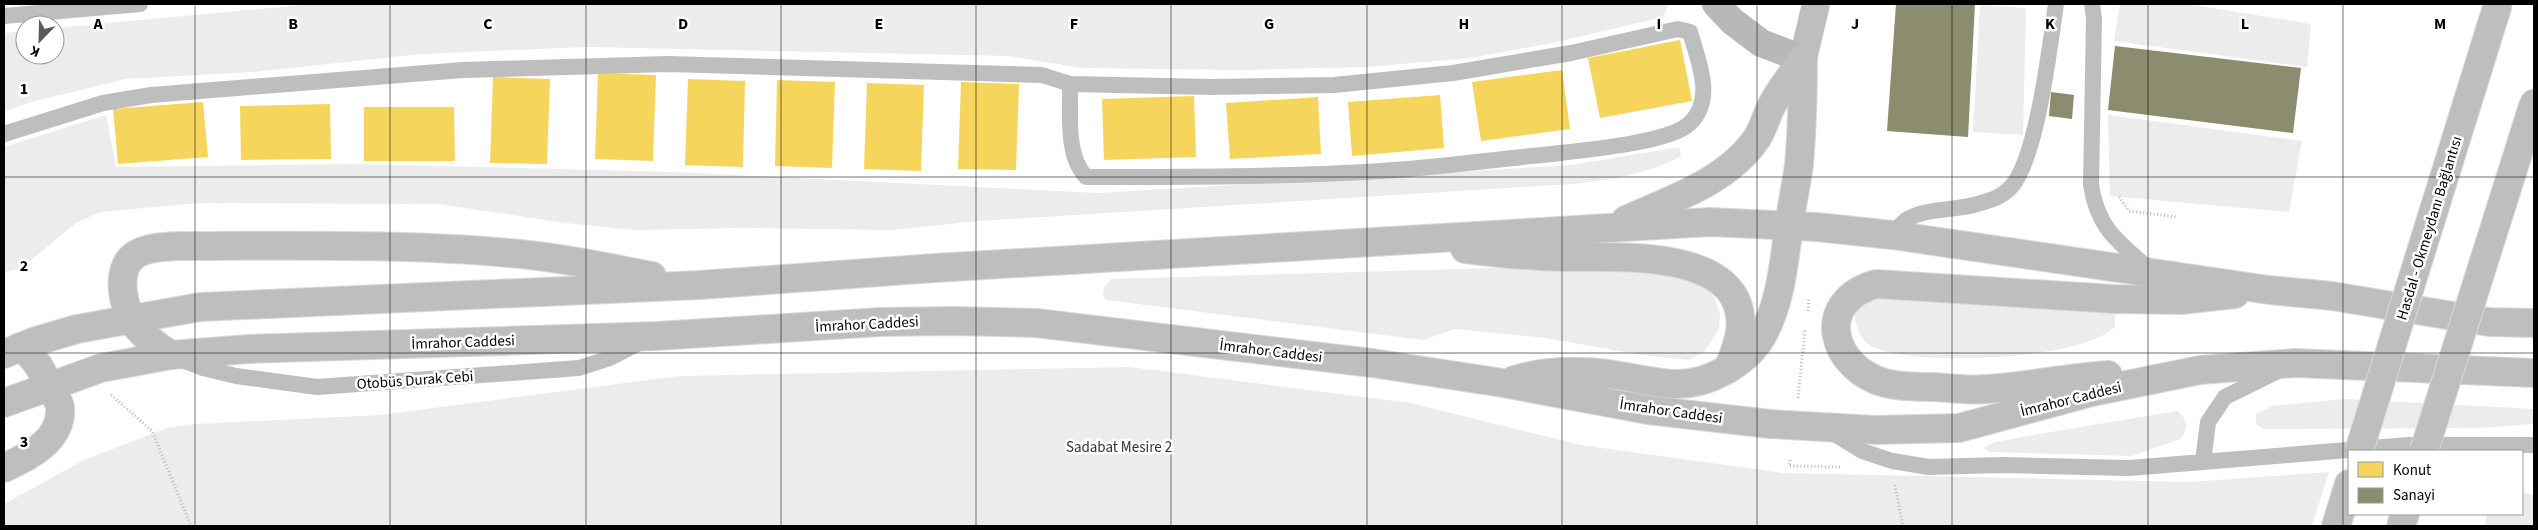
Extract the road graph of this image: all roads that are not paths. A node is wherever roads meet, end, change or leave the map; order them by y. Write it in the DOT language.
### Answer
graph roads {
  1 [pos="140,4"];
  2 [pos="1716,4"];
  3 [pos="1801,4"];
  4 [pos="1816,4"];
  5 [pos="2056,4"];
  6 [pos="2092,4"];
  7 [pos="2498,4"];
  8 [pos="4,16"];
  9 [pos="1803,59"];
  10 [pos="1070,84"];
  11 [pos="2534,103"];
  12 [pos="4,134"];
  13 [pos="1612,226"];
  14 [pos="1789,226"];
  15 [pos="1892,235"];
  16 [pos="1412,240"];
  17 [pos="2152,272"];
  18 [pos="700,285"];
  19 [pos="2269,290"];
  20 [pos="131,318"];
  21 [pos="2534,323"];
  22 [pos="656,336"];
  23 [pos="12,351"];
  24 [pos="171,355"];
  25 [pos="2295,363"];
  26 [pos="1728,369"];
  27 [pos="2200,370"];
  28 [pos="2534,373"];
  29 [pos="1503,383"];
  30 [pos="49,385"];
  31 [pos="4,403"];
  32 [pos="1826,428"];
  33 [pos="2532,449"];
  34 [pos="2359,450"];
  35 [pos="2424,450"];
  36 [pos="2203,462"];
  37 [pos="4,468"];
  38 [pos="2348,487"];
  39 [pos="2336,526"];
  1 -- 8 [label="lane"];
  2 -- 9 [label="main road"];
  3 -- 9 [label="main road"];
  4 -- 9 [label="main road"];
  5 -- 15 [label="lane"];
  6 -- 17 [label="lane"];
  7 -- 34 [label="main road, Hasdal - Okmeydanı Bağlantısı, bridge"];
  9 -- 13 [label="main road"];
  9 -- 14 [label="main road"];
  10 -- 10 [label="lane"];
  10 -- 12 [label="lane"];
  11 -- 35 [label="main road, bridge"];
  13 -- 14 [label="main road"];
  13 -- 16 [label="main road"];
  14 -- 15 [label="main road"];
  14 -- 26 [label="main road"];
  15 -- 17 [label="main road"];
  16 -- 18 [label="main road"];
  16 -- 26 [label="main road"];
  17 -- 19 [label="main road"];
  18 -- 20 [label="main road"];
  18 -- 20 [label="main road"];
  19 -- 21 [label="main road"];
  19 -- 27 [label="main road"];
  20 -- 23 [label="main road"];
  20 -- 24 [label="main road"];
  22 -- 24 [label="main road, İmrahor Caddesi"];
  22 -- 24 [label="lane, Otobüs Durak Cebi"];
  22 -- 29 [label="main road, İmrahor Caddesi"];
  23 -- 30 [label="main road"];
  24 -- 30 [label="main road, İmrahor Caddesi"];
  25 -- 27 [label="main road, İmrahor Caddesi"];
  25 -- 28 [label="main road, İmrahor Caddesi"];
  25 -- 36 [label="lane"];
  26 -- 29 [label="main road"];
  27 -- 32 [label="main road, İmrahor Caddesi"];
  29 -- 32 [label="main road, İmrahor Caddesi"];
  30 -- 31 [label="main road, İmrahor Caddesi"];
  30 -- 37 [label="main road"];
  32 -- 36 [label="lane"];
  33 -- 36 [label="lane"];
  38 -- 39 [label="main road"];
}
